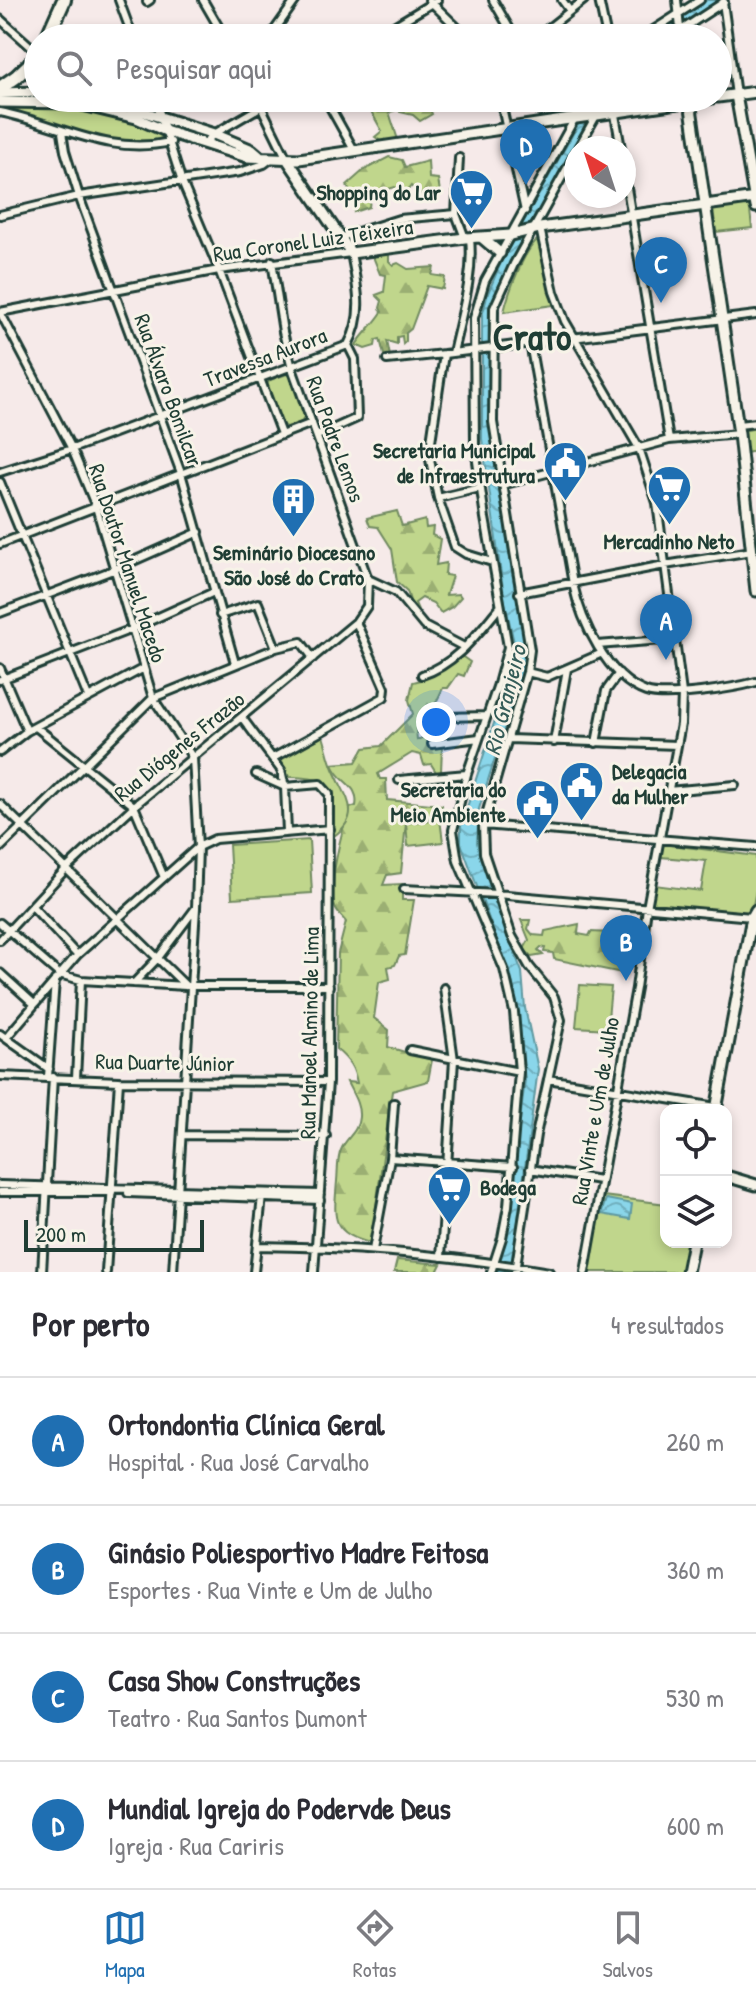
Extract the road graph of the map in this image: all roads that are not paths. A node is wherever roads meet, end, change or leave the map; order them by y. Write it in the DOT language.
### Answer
graph roads {
  1 [pos="64,0"];
  2 [pos="119,0"];
  3 [pos="203,0"];
  4 [pos="282,0"];
  5 [pos="493,0"];
  6 [pos="562,0"];
  7 [pos="584,0"];
  8 [pos="599,0"];
  9 [pos="677,0"];
  10 [pos="700,0"];
  11 [pos="433,1"];
  12 [pos="725,1"];
  13 [pos="294,3"];
  14 [pos="570,11"];
  15 [pos="678,15"];
  16 [pos="0,19"];
  17 [pos="53,24"];
  18 [pos="128,24"];
  19 [pos="217,24"];
  20 [pos="279,24"];
  21 [pos="396,24"];
  22 [pos="455,24"];
  23 [pos="507,24"];
  24 [pos="554,24"];
  25 [pos="604,24"];
  26 [pos="664,24"];
  27 [pos="679,24"];
  28 [pos="693,24"];
  29 [pos="728,24"];
  30 [pos="24,42"];
  31 [pos="732,61"];
  32 [pos="24,69"];
  33 [pos="0,90"];
  34 [pos="24,91"];
  35 [pos="756,92"];
  36 [pos="732,95"];
  37 [pos="736,95"];
  38 [pos="24,101"];
  39 [pos="0,102"];
  40 [pos="0,112"];
  41 [pos="115,112"];
  42 [pos="144,112"];
  43 [pos="161,112"];
  44 [pos="253,112"];
  45 [pos="264,112"];
  46 [pos="333,112"];
  47 [pos="503,112"];
  48 [pos="579,112"];
  49 [pos="598,112"];
  50 [pos="615,112"];
  51 [pos="692,112"];
  52 [pos="596,115"];
  53 [pos="163,118"];
  54 [pos="576,118"];
  55 [pos="506,129"];
  56 [pos="62,132"];
  57 [pos="214,134"];
  58 [pos="585,136"];
  59 [pos="619,136"];
  60 [pos="169,137"];
  61 [pos="206,142"];
  62 [pos="354,150"];
  63 [pos="259,156"];
  64 [pos="272,158"];
  65 [pos="459,158"];
  66 [pos="287,159"];
  67 [pos="564,175"];
  68 [pos="182,182"];
  69 [pos="79,196"];
  70 [pos="756,201"];
  71 [pos="707,204"];
  72 [pos="630,208"];
  73 [pos="525,211"];
  74 [pos="456,214"];
  75 [pos="0,215"];
  76 [pos="631,215"];
  77 [pos="537,228"];
  78 [pos="511,235"];
  79 [pos="342,237"];
  80 [pos="472,238"];
  81 [pos="351,253"];
  82 [pos="500,253"];
  83 [pos="272,261"];
  84 [pos="219,270"];
  85 [pos="114,292"];
  86 [pos="0,312"];
  87 [pos="756,315"];
  88 [pos="723,320"];
  89 [pos="650,328"];
  90 [pos="575,337"];
  91 [pos="530,343"];
  92 [pos="348,345"];
  93 [pos="494,346"];
  94 [pos="475,349"];
  95 [pos="453,353"];
  96 [pos="444,354"];
  97 [pos="387,360"];
  98 [pos="292,368"];
  99 [pos="260,380"];
  100 [pos="159,416"];
  101 [pos="312,423"];
  102 [pos="756,423"];
  103 [pos="738,430"];
  104 [pos="281,434"];
  105 [pos="317,436"];
  106 [pos="669,440"];
  107 [pos="639,448"];
  108 [pos="72,449"];
  109 [pos="0,472"];
  110 [pos="554,472"];
  111 [pos="181,473"];
  112 [pos="0,482"];
  113 [pos="502,485"];
  114 [pos="480,488"];
  115 [pos="438,498"];
  116 [pos="96,507"];
  117 [pos="199,532"];
  118 [pos="22,537"];
  119 [pos="0,544"];
  120 [pos="753,551"];
  121 [pos="492,562"];
  122 [pos="665,565"];
  123 [pos="755,568"];
  124 [pos="113,570"];
  125 [pos="368,579"];
  126 [pos="573,584"];
  127 [pos="756,591"];
  128 [pos="214,592"];
  129 [pos="519,593"];
  130 [pos="46,594"];
  131 [pos="499,607"];
  132 [pos="0,613"];
  133 [pos="220,615"];
  134 [pos="356,622"];
  135 [pos="132,629"];
  136 [pos="676,639"];
  137 [pos="597,645"];
  138 [pos="464,647"];
  139 [pos="276,648"];
  140 [pos="70,653"];
  141 [pos="600,654"];
  142 [pos="313,658"];
  143 [pos="235,663"];
  144 [pos="0,668"];
  145 [pos="144,668"];
  146 [pos="567,669"];
  147 [pos="527,672"];
  148 [pos="619,673"];
  149 [pos="422,675"];
  150 [pos="2,680"];
  151 [pos="756,682"];
  152 [pos="682,693"];
  153 [pos="88,697"];
  154 [pos="153,698"];
  155 [pos="487,716"];
  156 [pos="243,719"];
  157 [pos="426,722"];
  158 [pos="36,727"];
  159 [pos="27,731"];
  160 [pos="479,738"];
  161 [pos="509,739"];
  162 [pos="554,742"];
  163 [pos="596,743"];
  164 [pos="432,744"];
  165 [pos="677,745"];
  166 [pos="0,752"];
  167 [pos="193,758"];
  168 [pos="273,758"];
  169 [pos="84,764"];
  170 [pos="256,774"];
  171 [pos="467,774"];
  172 [pos="399,780"];
  173 [pos="735,785"];
  174 [pos="285,787"];
  175 [pos="668,791"];
  176 [pos="0,804"];
  177 [pos="134,806"];
  178 [pos="483,825"];
  179 [pos="22,826"];
  180 [pos="330,829"];
  181 [pos="287,832"];
  182 [pos="661,839"];
  183 [pos="198,847"];
  184 [pos="756,847"];
  185 [pos="0,848"];
  186 [pos="66,869"];
  187 [pos="163,875"];
  188 [pos="404,889"];
  189 [pos="473,893"];
  190 [pos="497,894"];
  191 [pos="32,906"];
  192 [pos="196,908"];
  193 [pos="647,908"];
  194 [pos="755,913"];
  195 [pos="118,918"];
  196 [pos="0,923"];
  197 [pos="9,931"];
  198 [pos="0,940"];
  199 [pos="77,955"];
  200 [pos="158,958"];
  201 [pos="0,973"];
  202 [pos="57,977"];
  203 [pos="81,980"];
  204 [pos="134,983"];
  205 [pos="189,986"];
  206 [pos="329,986"];
  207 [pos="444,988"];
  208 [pos="33,1003"];
  209 [pos="3,1036"];
  210 [pos="410,1050"];
  211 [pos="454,1060"];
  212 [pos="49,1069"];
  213 [pos="519,1072"];
  214 [pos="0,1076"];
  215 [pos="51,1077"];
  216 [pos="76,1078"];
  217 [pos="548,1079"];
  218 [pos="186,1080"];
  219 [pos="119,1081"];
  220 [pos="328,1082"];
  221 [pos="617,1090"];
  222 [pos="394,1103"];
  223 [pos="690,1104"];
  224 [pos="717,1104"];
  225 [pos="183,1135"];
  226 [pos="326,1136"];
  227 [pos="390,1158"];
  228 [pos="448,1164"];
  229 [pos="513,1167"];
  230 [pos="530,1169"];
  231 [pos="732,1178"];
  232 [pos="600,1180"];
  233 [pos="0,1185"];
  234 [pos="756,1185"];
  235 [pos="19,1188"];
  236 [pos="48,1189"];
  237 [pos="112,1190"];
  238 [pos="0,1192"];
  239 [pos="178,1192"];
  240 [pos="262,1196"];
  241 [pos="320,1197"];
  242 [pos="257,1246"];
  243 [pos="315,1247"];
  244 [pos="692,1248"];
  245 [pos="373,1250"];
  246 [pos="441,1257"];
  247 [pos="497,1262"];
  248 [pos="515,1268"];
  249 [pos="42,1272"];
  250 [pos="106,1272"];
  251 [pos="173,1272"];
  252 [pos="254,1272"];
  253 [pos="314,1272"];
  254 [pos="491,1272"];
  255 [pos="549,1272"];
  256 [pos="585,1272"];
  257 [pos="687,1272"];
  1 -- 17 [label="highway"];
  2 -- 18 [label="street"];
  3 -- 19 [label="street"];
  4 -- 13 [label="street"];
  5 -- 23 [label="street"];
  6 -- 14 [label="street"];
  7 -- 14 [label="street"];
  8 -- 25 [label="street"];
  9 -- 15 [label="street"];
  10 -- 15 [label="street"];
  11 -- 21 [label="street"];
  11 -- 22 [label="street"];
  12 -- 28 [label="street"];
  12 -- 29 [label="street"];
  13 -- 20 [label="street"];
  14 -- 24 [label="street"];
  15 -- 26 [label="street"];
  15 -- 27 [label="street"];
  16 -- 30 [label="street"];
  31 -- 37 [label="street"];
  32 -- 33 [label="highway"];
  33 -- 34 [label="main road"];
  35 -- 37 [label="main road"];
  36 -- 37 [label="main road"];
  37 -- 70 [label="main road"];
  38 -- 39 [label="main road"];
  40 -- 56 [label="street"];
  41 -- 60 [label="main road"];
  42 -- 53 [label="main road"];
  43 -- 53 [label="street"];
  44 -- 57 [label="street"];
  45 -- 66 [label="street"];
  46 -- 62 [label="street"];
  47 -- 55 [label="street"];
  48 -- 54 [label="street"];
  49 -- 52 [label="street"];
  50 -- 52 [label="main road"];
  50 -- 59 [label="street"];
  51 -- 71 [label="main road"];
  52 -- 54 [label="main road"];
  52 -- 58 [label="street"];
  53 -- 57 [label="main road"];
  53 -- 60 [label="street"];
  54 -- 55 [label="main road"];
  54 -- 73 [label="street"];
  55 -- 62 [label="main road"];
  55 -- 73 [label="street"];
  56 -- 60 [label="street"];
  56 -- 69 [label="street, Rua Álvaro Bomilcar"];
  57 -- 61 [label="street"];
  57 -- 63 [label="main road"];
  60 -- 61 [label="main road"];
  60 -- 68 [label="street"];
  61 -- 63 [label="main road"];
  62 -- 66 [label="main road"];
  63 -- 64 [label="main road"];
  64 -- 66 [label="main road"];
  64 -- 68 [label="street"];
  65 -- 74 [label="street"];
  66 -- 79 [label="main road"];
  67 -- 77 [label="street"];
  68 -- 69 [label="street"];
  68 -- 84 [label="street"];
  69 -- 75 [label="street"];
  69 -- 85 [label="street, Rua Álvaro Bomilcar"];
  70 -- 71 [label="main road, Rua Coronel Luiz Teixeira"];
  71 -- 76 [label="main road, Rua Coronel Luiz Teixeira"];
  71 -- 88 [label="main road"];
  72 -- 76 [label="street"];
  73 -- 78 [label="street"];
  74 -- 79 [label="street"];
  74 -- 80 [label="street"];
  76 -- 77 [label="main road, Rua Coronel Luiz Teixeira"];
  76 -- 89 [label="street"];
  77 -- 78 [label="main road, Rua Coronel Luiz Teixeira"];
  77 -- 90 [label="street, Rua Vinte e Um de Julho"];
  77 -- 93 [label="street"];
  78 -- 80 [label="main road, Rua Coronel Luiz Teixeira"];
  78 -- 82 [label="street"];
  79 -- 81 [label="main road"];
  80 -- 81 [label="main road, Rua Coronel Luiz Teixeira"];
  80 -- 82 [label="main road"];
  80 -- 95 [label="street"];
  81 -- 83 [label="street, Rua Coronel Luiz Teixeira"];
  81 -- 92 [label="street"];
  82 -- 94 [label="street"];
  83 -- 84 [label="street, Rua Coronel Luiz Teixeira"];
  83 -- 98 [label="street, Rua Padre Lemos"];
  84 -- 85 [label="street, Rua Coronel Luiz Teixeira"];
  84 -- 99 [label="street"];
  85 -- 86 [label="street, Rua Coronel Luiz Teixeira"];
  85 -- 100 [label="street, Rua Álvaro Bomilcar"];
  86 -- 108 [label="street, Rua Doutor Manuel Macedo"];
  87 -- 88 [label="street"];
  88 -- 89 [label="street"];
  88 -- 103 [label="main road"];
  89 -- 90 [label="street"];
  89 -- 106 [label="street"];
  90 -- 91 [label="street"];
  90 -- 107 [label="street, Rua Vinte e Um de Julho"];
  91 -- 93 [label="street"];
  91 -- 110 [label="street"];
  92 -- 98 [label="street, Travessa Aurora"];
  92 -- 105 [label="street, Travessa Aurora"];
  93 -- 94 [label="street"];
  93 -- 113 [label="street"];
  94 -- 95 [label="street"];
  94 -- 114 [label="street"];
  95 -- 96 [label="street"];
  96 -- 97 [label="street"];
  96 -- 115 [label="street"];
  98 -- 99 [label="street, Travessa Aurora"];
  98 -- 101 [label="street, Rua Padre Lemos"];
  99 -- 100 [label="street, Travessa Aurora"];
  99 -- 104 [label="street"];
  100 -- 108 [label="street, Travessa Aurora"];
  100 -- 111 [label="street, Rua Álvaro Bomilcar"];
  101 -- 104 [label="street"];
  101 -- 105 [label="street, Rua Padre Lemos"];
  102 -- 103 [label="street"];
  103 -- 106 [label="street"];
  103 -- 120 [label="main road"];
  104 -- 111 [label="street"];
  105 -- 125 [label="street, Rua Padre Lemos"];
  106 -- 107 [label="street"];
  107 -- 110 [label="street"];
  107 -- 122 [label="street, Rua Vinte e Um de Julho"];
  108 -- 109 [label="street, Travessa Aurora"];
  108 -- 116 [label="street, Rua Doutor Manuel Macedo"];
  110 -- 113 [label="street"];
  110 -- 126 [label="street"];
  111 -- 116 [label="street"];
  111 -- 117 [label="street, Rua Álvaro Bomilcar"];
  112 -- 118 [label="street"];
  113 -- 129 [label="street"];
  114 -- 115 [label="street"];
  114 -- 121 [label="street"];
  115 -- 121 [label="street"];
  116 -- 118 [label="street"];
  116 -- 124 [label="street, Rua Doutor Manuel Macedo"];
  117 -- 124 [label="street"];
  117 -- 128 [label="street, Rua Álvaro Bomilcar"];
  118 -- 119 [label="street"];
  118 -- 130 [label="street"];
  120 -- 122 [label="street"];
  120 -- 123 [label="main road"];
  121 -- 131 [label="street"];
  122 -- 126 [label="street"];
  122 -- 136 [label="street, Rua Vinte e Um de Julho"];
  123 -- 127 [label="main road"];
  124 -- 130 [label="street"];
  124 -- 135 [label="street, Rua Doutor Manuel Macedo"];
  125 -- 134 [label="street"];
  125 -- 138 [label="street"];
  126 -- 129 [label="street"];
  126 -- 137 [label="street"];
  128 -- 133 [label="street, Rua Álvaro Bomilcar"];
  128 -- 135 [label="street"];
  129 -- 147 [label="street"];
  130 -- 132 [label="street"];
  130 -- 140 [label="street"];
  131 -- 138 [label="street"];
  131 -- 155 [label="street"];
  133 -- 139 [label="street"];
  133 -- 143 [label="street, Rua Álvaro Bomilcar"];
  134 -- 142 [label="street, Rua Diógenes Frazão"];
  134 -- 168 [label="street"];
  135 -- 140 [label="street"];
  135 -- 145 [label="street, Rua Doutor Manuel Macedo"];
  136 -- 137 [label="street"];
  136 -- 152 [label="street, Rua Vinte e Um de Julho"];
  137 -- 141 [label="street"];
  138 -- 149 [label="street"];
  139 -- 142 [label="street"];
  139 -- 143 [label="street"];
  140 -- 150 [label="street"];
  140 -- 153 [label="street"];
  141 -- 146 [label="street"];
  141 -- 148 [label="street"];
  142 -- 156 [label="street, Rua Diógenes Frazão"];
  143 -- 154 [label="street"];
  144 -- 150 [label="street"];
  145 -- 153 [label="street"];
  145 -- 154 [label="street, Rua Doutor Manuel Macedo"];
  146 -- 147 [label="street"];
  146 -- 162 [label="street"];
  147 -- 161 [label="street"];
  148 -- 152 [label="street"];
  148 -- 163 [label="street"];
  150 -- 159 [label="street"];
  151 -- 152 [label="street"];
  152 -- 165 [label="street, Rua Vinte e Um de Julho"];
  153 -- 158 [label="street"];
  154 -- 167 [label="street, Rua Doutor Manuel Macedo"];
  154 -- 169 [label="street"];
  155 -- 157 [label="street"];
  155 -- 160 [label="street"];
  156 -- 167 [label="street, Rua Diógenes Frazão"];
  156 -- 168 [label="street"];
  158 -- 159 [label="street"];
  158 -- 169 [label="street"];
  159 -- 166 [label="street"];
  160 -- 164 [label="street"];
  160 -- 171 [label="street"];
  161 -- 162 [label="street"];
  161 -- 178 [label="street"];
  162 -- 163 [label="street"];
  163 -- 165 [label="street"];
  165 -- 175 [label="street, Rua Vinte e Um de Julho"];
  167 -- 177 [label="street, Rua Diógenes Frazão"];
  167 -- 183 [label="street"];
  168 -- 174 [label="street"];
  169 -- 177 [label="street"];
  169 -- 179 [label="street"];
  170 -- 174 [label="street"];
  171 -- 172 [label="street"];
  171 -- 189 [label="street"];
  173 -- 175 [label="street"];
  174 -- 180 [label="street, Rua Manoel Almino de Lima"];
  174 -- 181 [label="street"];
  175 -- 182 [label="street, Rua Vinte e Um de Julho"];
  176 -- 179 [label="street"];
  177 -- 186 [label="street, Rua Diógenes Frazão"];
  177 -- 187 [label="street"];
  178 -- 182 [label="street"];
  178 -- 190 [label="street"];
  179 -- 185 [label="street"];
  179 -- 186 [label="street"];
  180 -- 181 [label="street"];
  180 -- 206 [label="street, Rua Manoel Almino de Lima"];
  181 -- 183 [label="street"];
  182 -- 184 [label="street"];
  182 -- 193 [label="street, Rua Vinte e Um de Julho"];
  183 -- 187 [label="street"];
  183 -- 192 [label="street"];
  186 -- 191 [label="street, Rua Diógenes Frazão"];
  186 -- 195 [label="street"];
  187 -- 195 [label="street"];
  188 -- 189 [label="street"];
  189 -- 190 [label="street"];
  189 -- 213 [label="street"];
  190 -- 193 [label="street"];
  190 -- 217 [label="street"];
  191 -- 197 [label="street, Rua Diógenes Frazão"];
  191 -- 199 [label="street"];
  192 -- 200 [label="street"];
  192 -- 205 [label="street"];
  193 -- 194 [label="street"];
  193 -- 221 [label="street, Rua Vinte e Um de Julho"];
  194 -- 224 [label="main road"];
  195 -- 199 [label="street"];
  195 -- 200 [label="street"];
  196 -- 197 [label="street"];
  197 -- 198 [label="street, Rua Diógenes Frazão"];
  197 -- 202 [label="street"];
  199 -- 202 [label="street"];
  200 -- 204 [label="street"];
  200 -- 205 [label="street"];
  201 -- 208 [label="street"];
  202 -- 203 [label="street"];
  202 -- 208 [label="street"];
  202 -- 212 [label="street"];
  203 -- 204 [label="street"];
  203 -- 216 [label="street"];
  204 -- 205 [label="street"];
  205 -- 206 [label="street"];
  205 -- 218 [label="street"];
  206 -- 220 [label="street, Rua Manoel Almino de Lima"];
  207 -- 211 [label="street"];
  208 -- 209 [label="street"];
  209 -- 212 [label="street"];
  210 -- 211 [label="street"];
  211 -- 213 [label="street"];
  211 -- 228 [label="street"];
  212 -- 215 [label="street"];
  213 -- 229 [label="street"];
  214 -- 215 [label="street, Rua Duarte Júnior"];
  215 -- 216 [label="street, Rua Duarte Júnior"];
  215 -- 236 [label="street"];
  216 -- 219 [label="street, Rua Duarte Júnior"];
  217 -- 221 [label="street"];
  217 -- 230 [label="street"];
  218 -- 219 [label="street, Rua Duarte Júnior"];
  218 -- 220 [label="street, Rua Duarte Júnior"];
  218 -- 225 [label="street"];
  219 -- 237 [label="street"];
  220 -- 226 [label="street, Rua Manoel Almino de Lima"];
  221 -- 223 [label="street"];
  221 -- 232 [label="street, Rua Vinte e Um de Julho"];
  222 -- 227 [label="street"];
  225 -- 226 [label="street"];
  225 -- 239 [label="street"];
  226 -- 241 [label="street, Rua Manoel Almino de Lima"];
  227 -- 228 [label="street"];
  227 -- 245 [label="street"];
  228 -- 229 [label="street"];
  228 -- 246 [label="street"];
  229 -- 247 [label="street"];
  230 -- 232 [label="street"];
  230 -- 248 [label="street"];
  231 -- 234 [label="main road"];
  232 -- 256 [label="street, Rua Vinte e Um de Julho"];
  233 -- 235 [label="street"];
  235 -- 236 [label="street"];
  235 -- 238 [label="street"];
  236 -- 237 [label="street"];
  236 -- 249 [label="street"];
  237 -- 239 [label="street"];
  237 -- 250 [label="street"];
  239 -- 240 [label="street"];
  239 -- 251 [label="street"];
  240 -- 241 [label="street"];
  240 -- 242 [label="street"];
  241 -- 243 [label="street, Rua Manoel Almino de Lima"];
  242 -- 243 [label="street"];
  242 -- 252 [label="street"];
  243 -- 245 [label="street"];
  243 -- 253 [label="street, Rua Manoel Almino de Lima"];
  244 -- 257 [label="main road"];
  245 -- 246 [label="street"];
  246 -- 247 [label="street"];
  247 -- 248 [label="street"];
  247 -- 254 [label="street"];
  248 -- 255 [label="street"];
}
